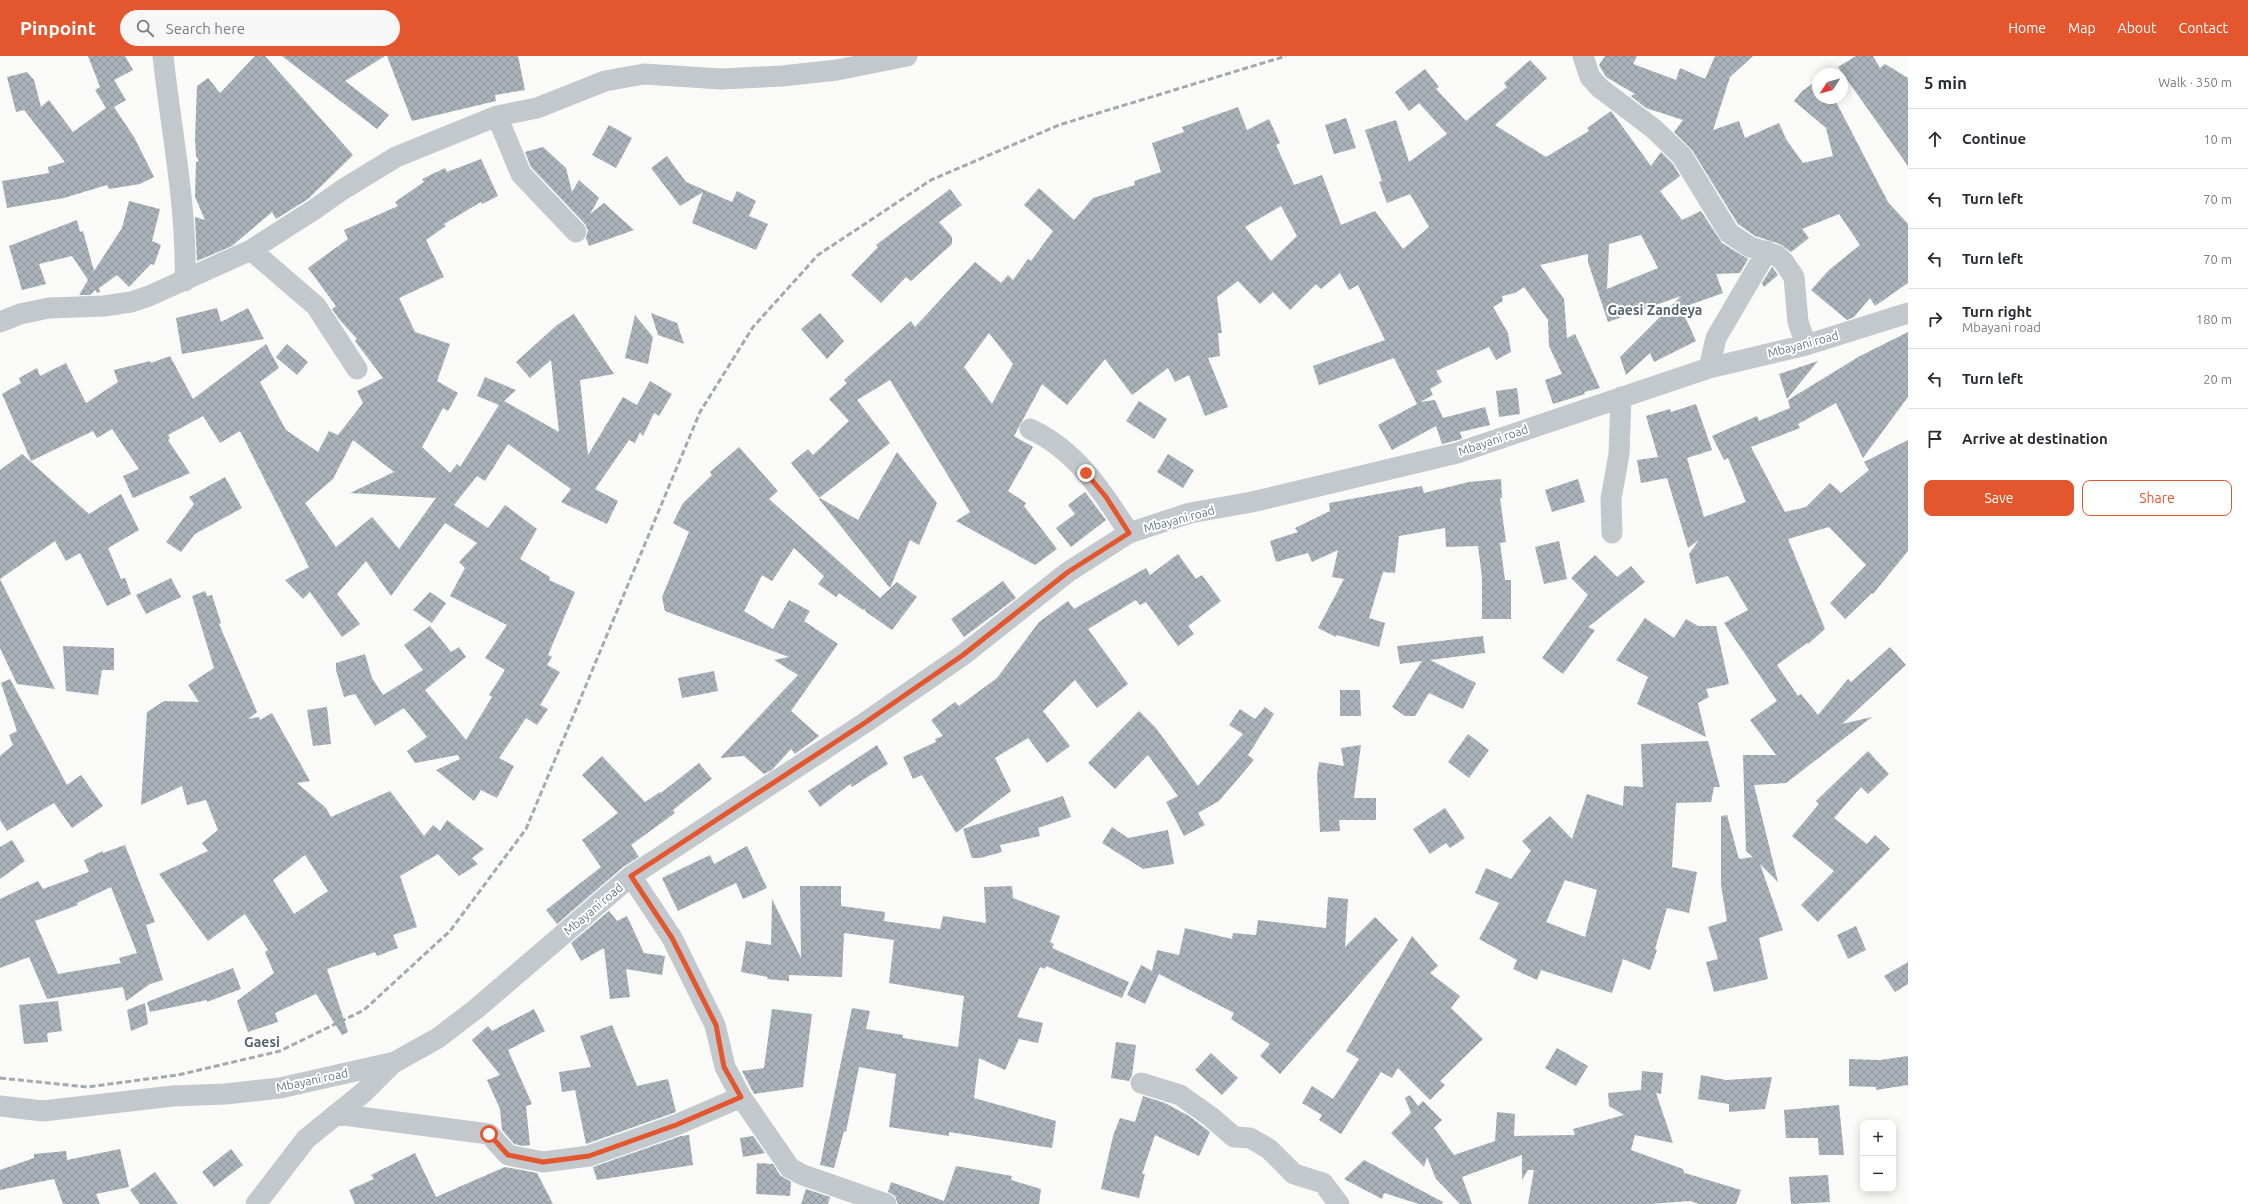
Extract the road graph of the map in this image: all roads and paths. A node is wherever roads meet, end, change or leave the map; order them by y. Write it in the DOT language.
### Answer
graph roads {
  1 [pos="163,56"];
  2 [pos="907,56"];
  3 [pos="1583,56"];
  4 [pos="497,116"];
  5 [pos="576,232"];
  6 [pos="251,250"];
  7 [pos="1767,251"];
  8 [pos="185,281"];
  9 [pos="1908,313"];
  10 [pos="0,322"];
  11 [pos="1806,345"];
  12 [pos="1710,368"];
  13 [pos="357,369"];
  14 [pos="1621,397"];
  15 [pos="1030,429"];
  16 [pos="1129,533"];
  17 [pos="1612,533"];
  18 [pos="631,876"];
  19 [pos="395,1062"];
  20 [pos="1141,1083"];
  21 [pos="741,1097"];
  22 [pos="0,1106"];
  23 [pos="336,1114"];
  24 [pos="256,1204"];
  25 [pos="886,1204"];
  26 [pos="1339,1204"];
  1 -- 8 [label="street"];
  2 -- 4 [label="street"];
  3 -- 7 [label="street"];
  4 -- 5 [label="street"];
  4 -- 6 [label="street"];
  6 -- 8 [label="street"];
  6 -- 13 [label="street"];
  7 -- 11 [label="street"];
  7 -- 12 [label="street"];
  8 -- 10 [label="street"];
  9 -- 11 [label="street, Mbayani road"];
  11 -- 12 [label="street, Mbayani road"];
  12 -- 14 [label="street, Mbayani road"];
  14 -- 16 [label="street, Mbayani road"];
  14 -- 17 [label="street"];
  15 -- 16 [label="street"];
  16 -- 18 [label="street, Mbayani road"];
  18 -- 19 [label="street, Mbayani road"];
  18 -- 21 [label="street"];
  19 -- 22 [label="street, Mbayani road"];
  19 -- 23 [label="street"];
  20 -- 26 [label="street"];
  21 -- 23 [label="street"];
  21 -- 25 [label="street"];
  23 -- 24 [label="street"];
}
